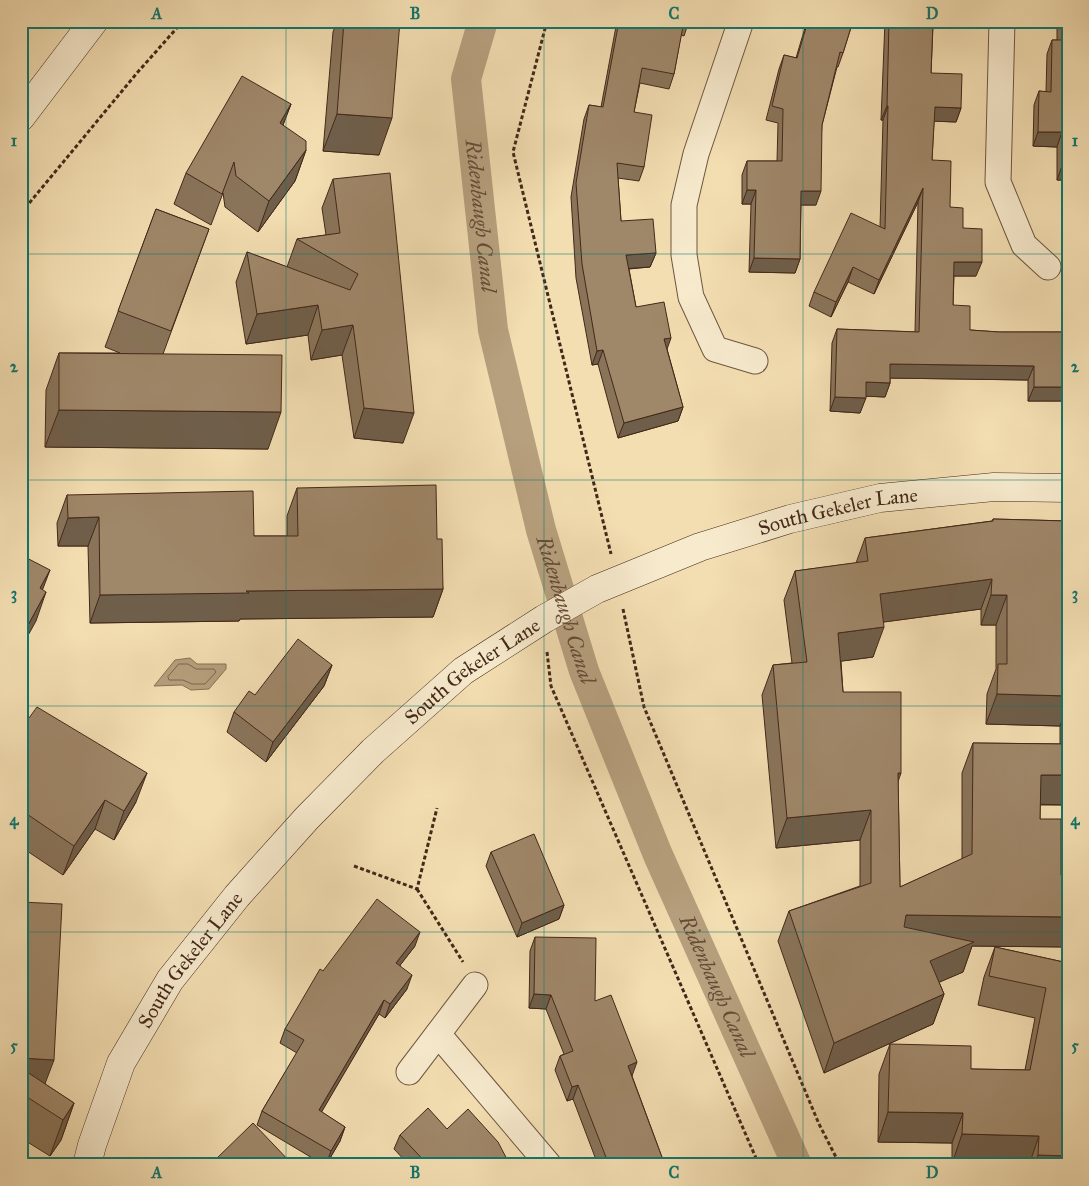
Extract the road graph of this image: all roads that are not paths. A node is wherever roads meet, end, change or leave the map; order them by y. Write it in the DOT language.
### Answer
graph roads {
  1 [pos="94,21"];
  2 [pos="741,21"];
  3 [pos="1002,21"];
  4 [pos="21,117"];
  5 [pos="1048,267"];
  6 [pos="755,362"];
  7 [pos="1068,488"];
  8 [pos="470,975"];
  9 [pos="438,1034"];
  10 [pos="409,1072"];
  11 [pos="87,1165"];
  12 [pos="549,1165"];
  1 -- 4 [label="street"];
  2 -- 6 [label="street"];
  3 -- 5 [label="street"];
  7 -- 11 [label="street, South Gekeler Lane"];
  8 -- 9 [label="street"];
  9 -- 10 [label="street"];
  9 -- 12 [label="street"];
}
